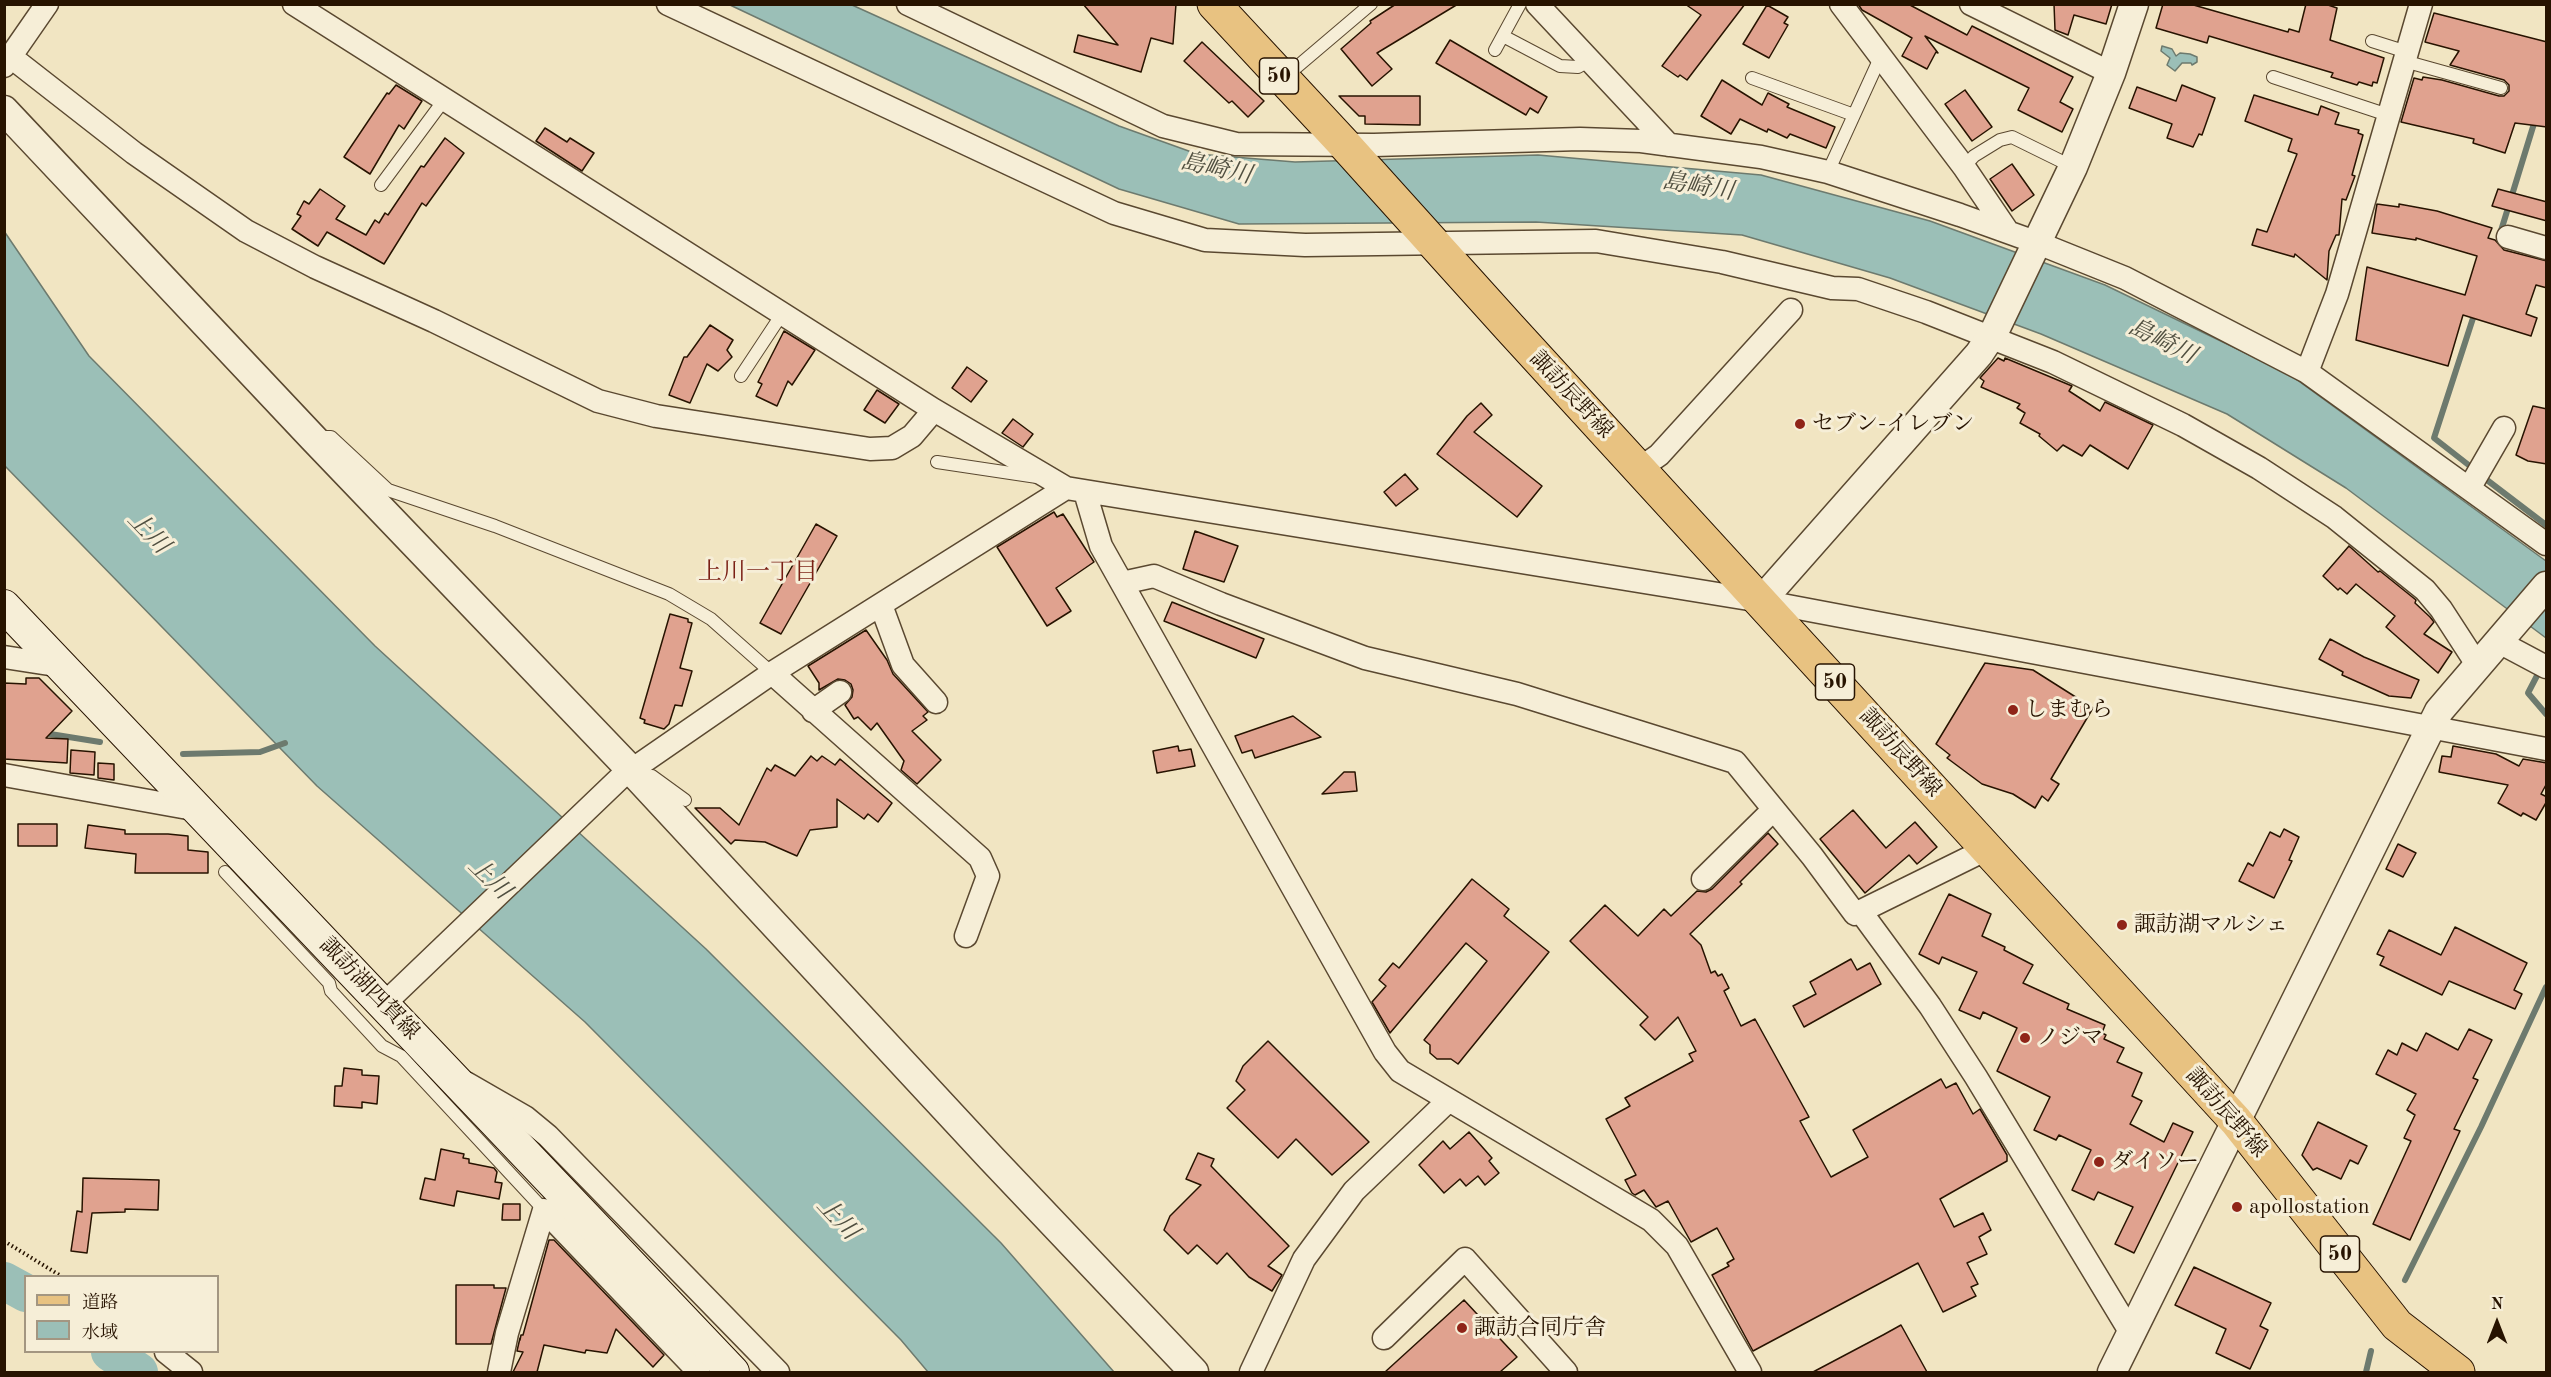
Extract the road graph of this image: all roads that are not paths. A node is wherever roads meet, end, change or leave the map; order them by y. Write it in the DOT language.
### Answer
graph roads {
  1 [pos="47,4"];
  2 [pos="294,4"];
  3 [pos="668,4"];
  4 [pos="908,4"];
  5 [pos="1214,4"];
  6 [pos="1371,4"];
  7 [pos="1520,4"];
  8 [pos="1537,4"];
  9 [pos="1841,4"];
  10 [pos="2134,4"];
  11 [pos="2421,4"];
  12 [pos="1983,8"];
  13 [pos="1503,36"];
  14 [pos="2372,41"];
  15 [pos="1495,50"];
  16 [pos="2406,56"];
  17 [pos="1880,58"];
  18 [pos="1590,60"];
  19 [pos="8,61"];
  20 [pos="2111,73"];
  21 [pos="2274,77"];
  22 [pos="1752,78"];
  23 [pos="1283,80"];
  24 [pos="2501,88"];
  25 [pos="444,100"];
  26 [pos="4,111"];
  27 [pos="1854,115"];
  28 [pos="2388,115"];
  29 [pos="1669,145"];
  30 [pos="1349,149"];
  31 [pos="1964,167"];
  32 [pos="2073,167"];
  33 [pos="1828,172"];
  34 [pos="381,185"];
  35 [pos="2008,232"];
  36 [pos="2508,237"];
  37 [pos="1430,239"];
  38 [pos="2036,247"];
  39 [pos="2547,248"];
  40 [pos="1791,310"];
  41 [pos="782,314"];
  42 [pos="1993,333"];
  43 [pos="2307,372"];
  44 [pos="741,376"];
  45 [pos="934,410"];
  46 [pos="2504,428"];
  47 [pos="313,438"];
  48 [pos="937,462"];
  49 [pos="1639,469"];
  50 [pos="1066,486"];
  51 [pos="2470,488"];
  52 [pos="2547,544"];
  53 [pos="1122,583"];
  54 [pos="2547,586"];
  55 [pos="1761,601"];
  56 [pos="881,605"];
  57 [pos="4,606"];
  58 [pos="2504,637"];
  59 [pos="4,657"];
  60 [pos="62,666"];
  61 [pos="2478,666"];
  62 [pos="2547,667"];
  63 [pos="772,674"];
  64 [pos="840,692"];
  65 [pos="936,702"];
  66 [pos="813,711"];
  67 [pos="2430,728"];
  68 [pos="2547,749"];
  69 [pos="630,771"];
  70 [pos="4,775"];
  71 [pos="685,800"];
  72 [pos="199,810"];
  73 [pos="1773,810"];
  74 [pos="1987,849"];
  75 [pos="225,872"];
  76 [pos="1703,879"];
  77 [pos="1861,912"];
  78 [pos="966,936"];
  79 [pos="388,999"];
  80 [pos="454,1077"];
  81 [pos="1449,1101"];
  82 [pos="2236,1121"];
  83 [pos="544,1210"];
  84 [pos="2131,1333"];
  85 [pos="1384,1338"];
  86 [pos="167,1353"];
  87 [pos="191,1372"];
  88 [pos="499,1372"];
  89 [pos="699,1372"];
  90 [pos="733,1372"];
  91 [pos="778,1372"];
  92 [pos="1194,1372"];
  93 [pos="1251,1372"];
  94 [pos="1566,1372"];
  95 [pos="1750,1372"];
  96 [pos="2112,1372"];
  97 [pos="2458,1372"];
  1 -- 19 [label="street"];
  2 -- 25 [label="street"];
  3 -- 37 [label="street"];
  4 -- 30 [label="street"];
  5 -- 23 [label="main road, 諏訪辰野線 / 50"];
  6 -- 23 [label="lane"];
  7 -- 13 [label="lane"];
  8 -- 18 [label="street"];
  9 -- 17 [label="street"];
  10 -- 20 [label="street"];
  11 -- 16 [label="street"];
  12 -- 20 [label="street"];
  13 -- 15 [label="lane"];
  13 -- 18 [label="lane"];
  14 -- 16 [label="lane"];
  16 -- 24 [label="lane"];
  16 -- 28 [label="street"];
  17 -- 27 [label="lane"];
  17 -- 31 [label="street"];
  18 -- 29 [label="street"];
  19 -- 45 [label="street"];
  20 -- 32 [label="street"];
  21 -- 28 [label="lane"];
  22 -- 27 [label="lane"];
  23 -- 30 [label="main road, 諏訪辰野線 / 50"];
  25 -- 34 [label="lane"];
  25 -- 41 [label="street"];
  26 -- 47 [label="street"];
  27 -- 33 [label="lane"];
  28 -- 43 [label="street"];
  29 -- 30 [label="street"];
  29 -- 33 [label="street"];
  30 -- 37 [label="main road, 諏訪辰野線 / 50"];
  31 -- 32 [label="lane"];
  31 -- 35 [label="street"];
  32 -- 38 [label="street"];
  33 -- 35 [label="street"];
  35 -- 38 [label="street"];
  36 -- 39 [label="street"];
  37 -- 42 [label="street"];
  37 -- 49 [label="main road, 諏訪辰野線 / 50"];
  38 -- 42 [label="street"];
  38 -- 43 [label="street"];
  40 -- 49 [label="street"];
  41 -- 44 [label="lane"];
  41 -- 45 [label="street"];
  42 -- 55 [label="street"];
  42 -- 61 [label="street"];
  43 -- 51 [label="street"];
  45 -- 50 [label="street"];
  46 -- 51 [label="street"];
  47 -- 63 [label="lane"];
  47 -- 69 [label="street"];
  48 -- 50 [label="lane"];
  49 -- 55 [label="main road, 諏訪辰野線 / 50"];
  50 -- 53 [label="street"];
  50 -- 55 [label="street"];
  50 -- 56 [label="street"];
  51 -- 52 [label="street"];
  53 -- 73 [label="street"];
  53 -- 81 [label="street"];
  54 -- 58 [label="street"];
  55 -- 67 [label="street"];
  55 -- 74 [label="main road, 諏訪辰野線 / 50"];
  56 -- 63 [label="street"];
  56 -- 65 [label="street"];
  57 -- 60 [label="main road, 諏訪湖四賀線"];
  58 -- 61 [label="street"];
  58 -- 62 [label="street"];
  59 -- 60 [label="street"];
  60 -- 72 [label="main road, 諏訪湖四賀線"];
  61 -- 67 [label="street"];
  63 -- 66 [label="street"];
  63 -- 69 [label="street"];
  64 -- 66 [label="street"];
  66 -- 78 [label="street"];
  67 -- 68 [label="street"];
  67 -- 82 [label="street"];
  69 -- 71 [label="lane"];
  69 -- 79 [label="street"];
  69 -- 92 [label="street"];
  70 -- 72 [label="street"];
  72 -- 79 [label="main road, 諏訪湖四賀線"];
  73 -- 76 [label="street"];
  73 -- 77 [label="street"];
  74 -- 77 [label="street"];
  74 -- 82 [label="main road, 諏訪辰野線 / 50"];
  75 -- 83 [label="lane"];
  77 -- 84 [label="street"];
  79 -- 80 [label="main road, 諏訪湖四賀線"];
  80 -- 90 [label="main road, 諏訪湖四賀線"];
  80 -- 91 [label="street"];
  81 -- 93 [label="street"];
  81 -- 95 [label="street"];
  82 -- 84 [label="street"];
  82 -- 97 [label="main road, 諏訪辰野線 / 50"];
  83 -- 88 [label="street"];
  83 -- 89 [label="street"];
  84 -- 96 [label="street"];
  85 -- 94 [label="street"];
  86 -- 87 [label="street"];
}
